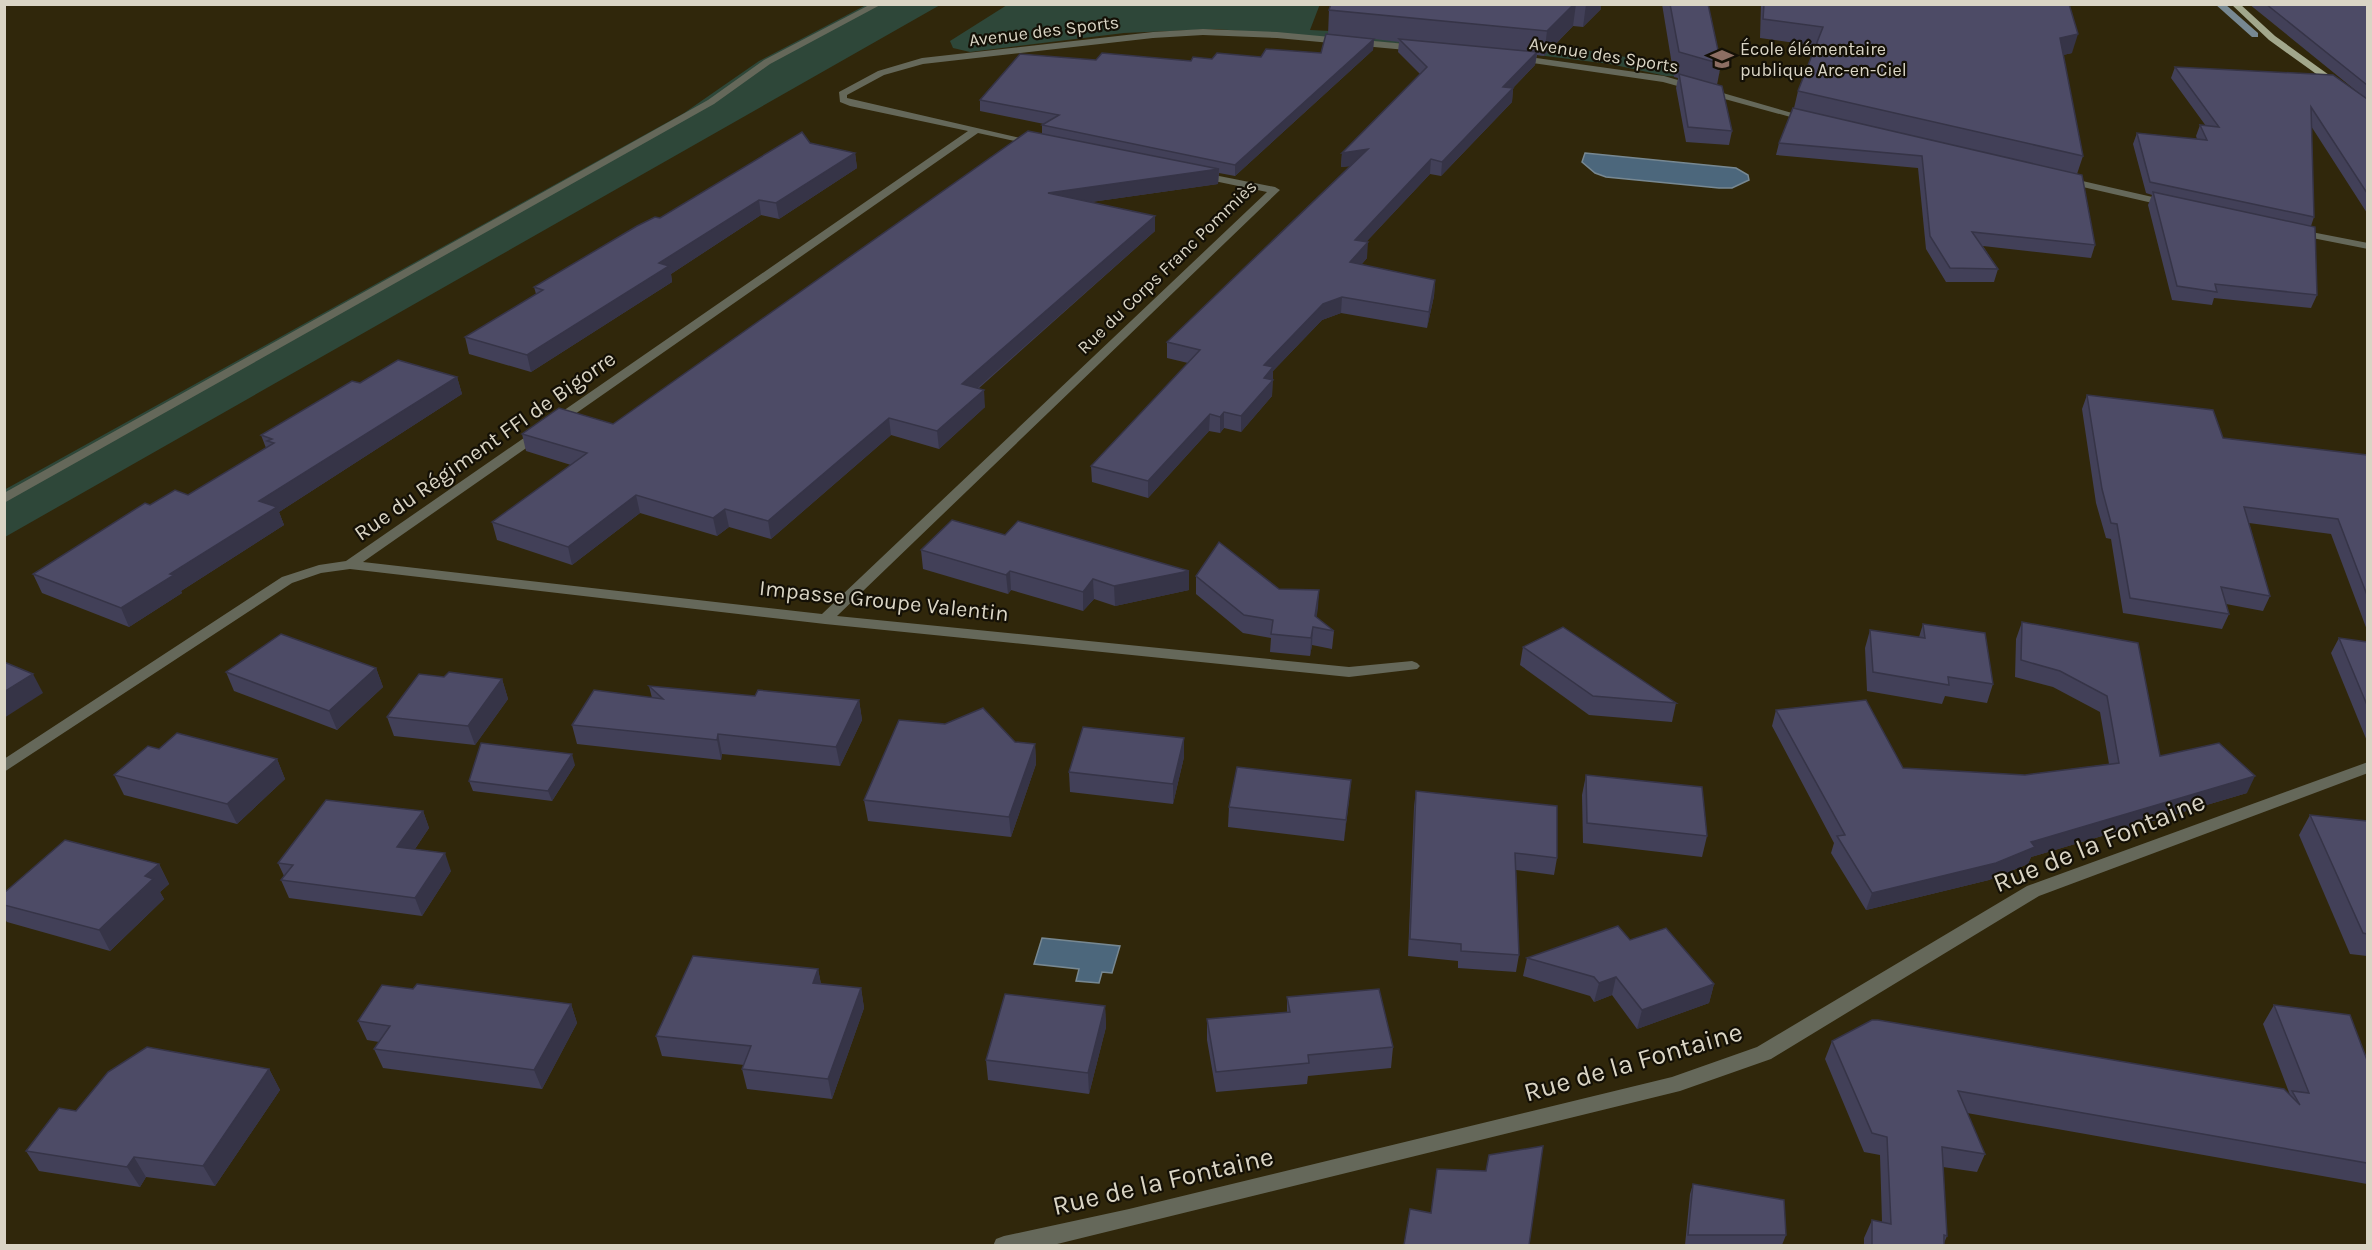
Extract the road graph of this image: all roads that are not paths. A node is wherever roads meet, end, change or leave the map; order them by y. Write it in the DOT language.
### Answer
graph roads {
  1 [pos="878,4"];
  2 [pos="2235,4"];
  3 [pos="1430,50"];
  4 [pos="1501,56"];
  5 [pos="2367,108"];
  6 [pos="1815,120"];
  7 [pos="975,131"];
  8 [pos="1044,144"];
  9 [pos="1183,172"];
  10 [pos="2056,177"];
  11 [pos="2183,207"];
  12 [pos="2286,230"];
  13 [pos="2367,246"];
  14 [pos="4,499"];
  15 [pos="350,565"];
  16 [pos="825,619"];
  17 [pos="1412,666"];
  18 [pos="4,767"];
  19 [pos="2367,767"];
  20 [pos="1004,1245"];
  1 -- 14 [label="street"];
  2 -- 5 [label="main road"];
  3 -- 7 [label="street, Avenue des Sports"];
  4 -- 6 [label="street, Avenue des Sports"];
  7 -- 8 [label="street"];
  7 -- 15 [label="street, Rue du Régiment FFI de Bigorre"];
  9 -- 16 [label="street, Rue du Corps Franc Pommiès"];
  10 -- 11 [label="street"];
  12 -- 13 [label="street"];
  15 -- 16 [label="street, Impasse Groupe Valentin"];
  15 -- 18 [label="street, Rue du Régiment FFI de Bigorre"];
  16 -- 17 [label="street, Impasse Groupe Valentin"];
  19 -- 20 [label="street, Rue de la Fontaine"];
}
